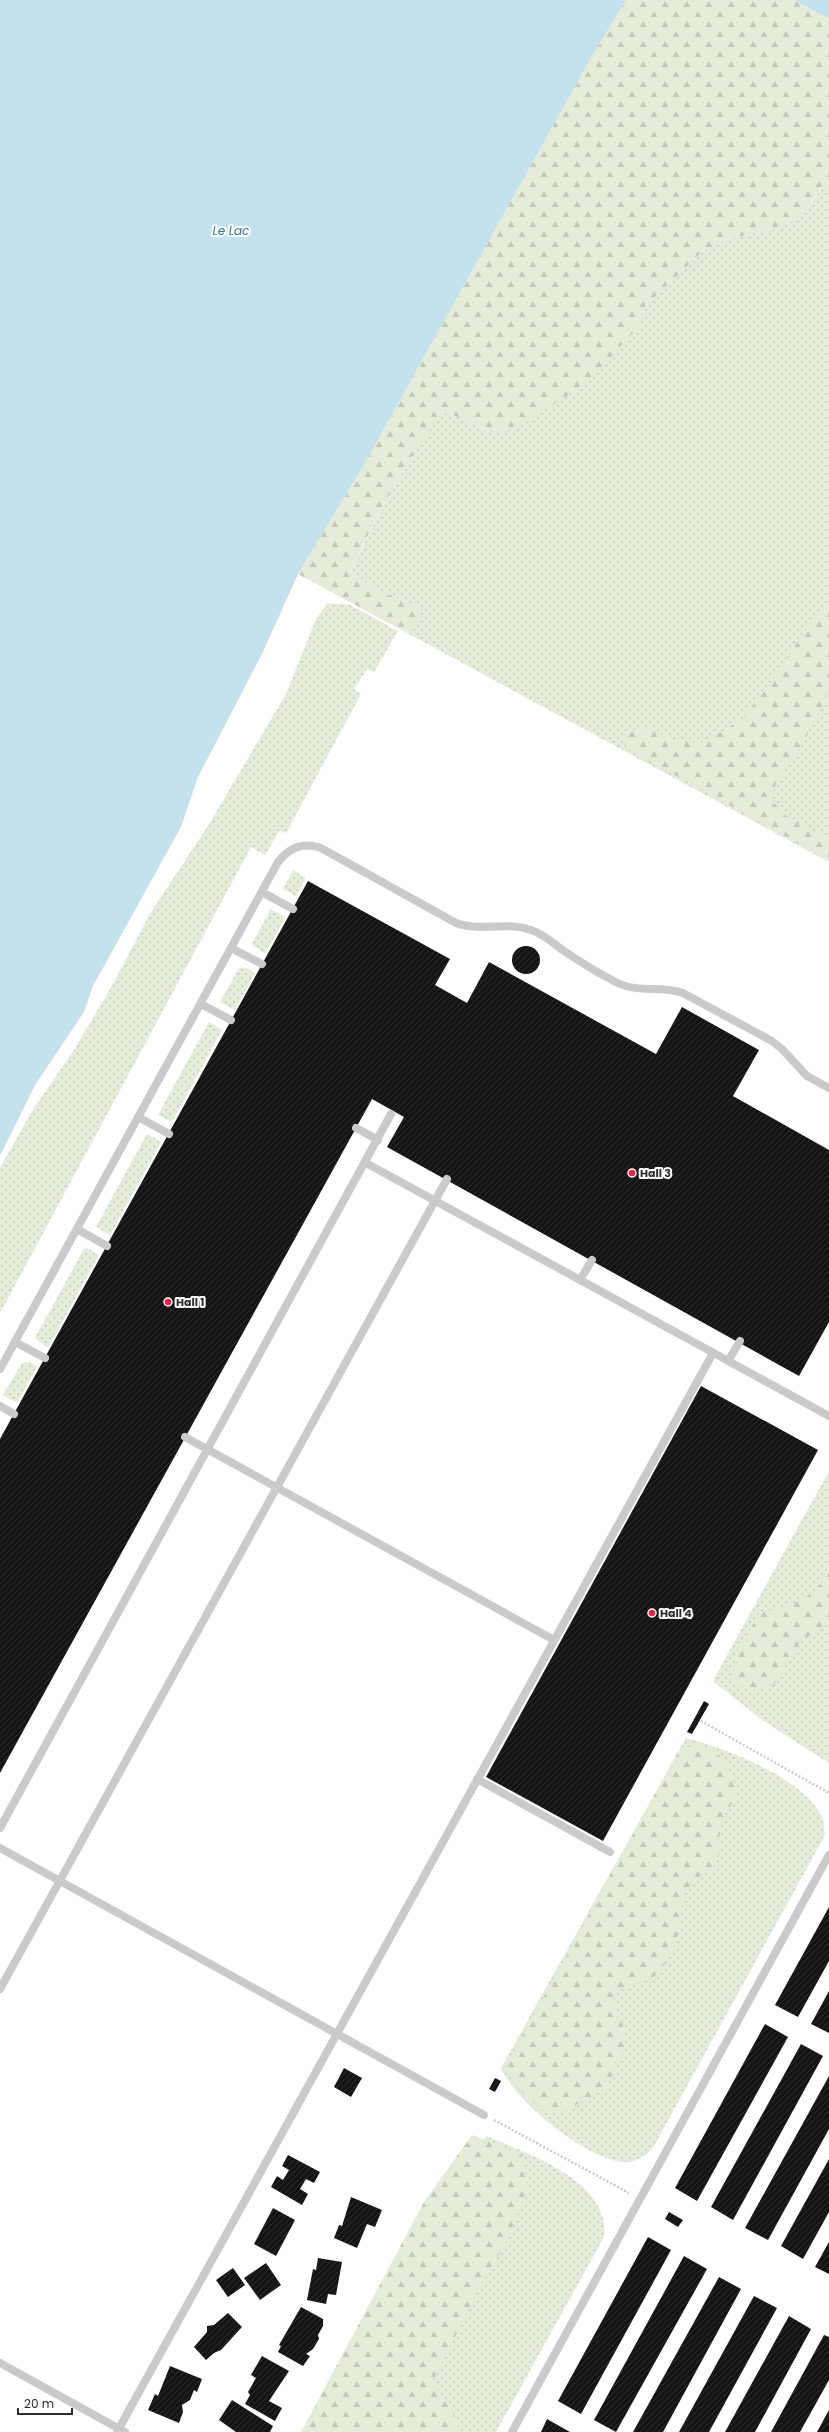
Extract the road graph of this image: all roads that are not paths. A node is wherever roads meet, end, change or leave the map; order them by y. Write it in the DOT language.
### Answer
graph roads {
  1 [pos="262,892"];
  2 [pos="293,909"];
  3 [pos="231,948"];
  4 [pos="262,964"];
  5 [pos="201,1004"];
  6 [pos="231,1020"];
  7 [pos="829,1088"];
  8 [pos="391,1114"];
  9 [pos="138,1117"];
  10 [pos="356,1128"];
  11 [pos="168,1134"];
  12 [pos="378,1140"];
  13 [pos="366,1163"];
  14 [pos="446,1179"];
  15 [pos="435,1201"];
  16 [pos="77,1229"];
  17 [pos="107,1246"];
  18 [pos="592,1260"];
  19 [pos="580,1280"];
  20 [pos="740,1341"];
  21 [pos="15,1342"];
  22 [pos="713,1353"];
  23 [pos="45,1358"];
  24 [pos="728,1361"];
  25 [pos="0,1369"];
  26 [pos="0,1406"];
  27 [pos="14,1414"];
  28 [pos="829,1416"];
  29 [pos="185,1437"];
  30 [pos="208,1450"];
  31 [pos="278,1488"];
  32 [pos="554,1640"];
  33 [pos="477,1779"];
  34 [pos="0,1828"];
  35 [pos="0,1848"];
  36 [pos="610,1852"];
  37 [pos="829,1856"];
  38 [pos="60,1881"];
  39 [pos="0,1989"];
  40 [pos="337,2034"];
  41 [pos="484,2115"];
  42 [pos="0,2363"];
  43 [pos="121,2431"];
  44 [pos="512,2432"];
  1 -- 2 [label="lane"];
  1 -- 3 [label="lane"];
  1 -- 7 [label="lane"];
  3 -- 4 [label="lane"];
  3 -- 5 [label="lane"];
  5 -- 6 [label="lane"];
  5 -- 9 [label="lane"];
  8 -- 12 [label="lane"];
  9 -- 11 [label="lane"];
  9 -- 16 [label="lane"];
  10 -- 12 [label="lane"];
  12 -- 13 [label="lane"];
  13 -- 15 [label="lane"];
  13 -- 30 [label="lane"];
  14 -- 15 [label="lane"];
  15 -- 19 [label="lane"];
  15 -- 31 [label="lane"];
  16 -- 17 [label="lane"];
  16 -- 21 [label="lane"];
  18 -- 19 [label="lane"];
  19 -- 22 [label="lane"];
  20 -- 24 [label="lane"];
  21 -- 23 [label="lane"];
  21 -- 25 [label="lane"];
  22 -- 24 [label="lane"];
  22 -- 32 [label="lane"];
  24 -- 28 [label="lane"];
  26 -- 27 [label="lane"];
  29 -- 30 [label="lane"];
  30 -- 31 [label="lane"];
  30 -- 34 [label="lane"];
  31 -- 32 [label="lane"];
  31 -- 38 [label="lane"];
  32 -- 33 [label="lane"];
  33 -- 36 [label="lane"];
  33 -- 40 [label="lane"];
  35 -- 38 [label="lane"];
  37 -- 44 [label="lane"];
  38 -- 39 [label="lane"];
  38 -- 40 [label="lane"];
  40 -- 41 [label="lane"];
  40 -- 43 [label="lane"];
  42 -- 43 [label="lane"];
}
